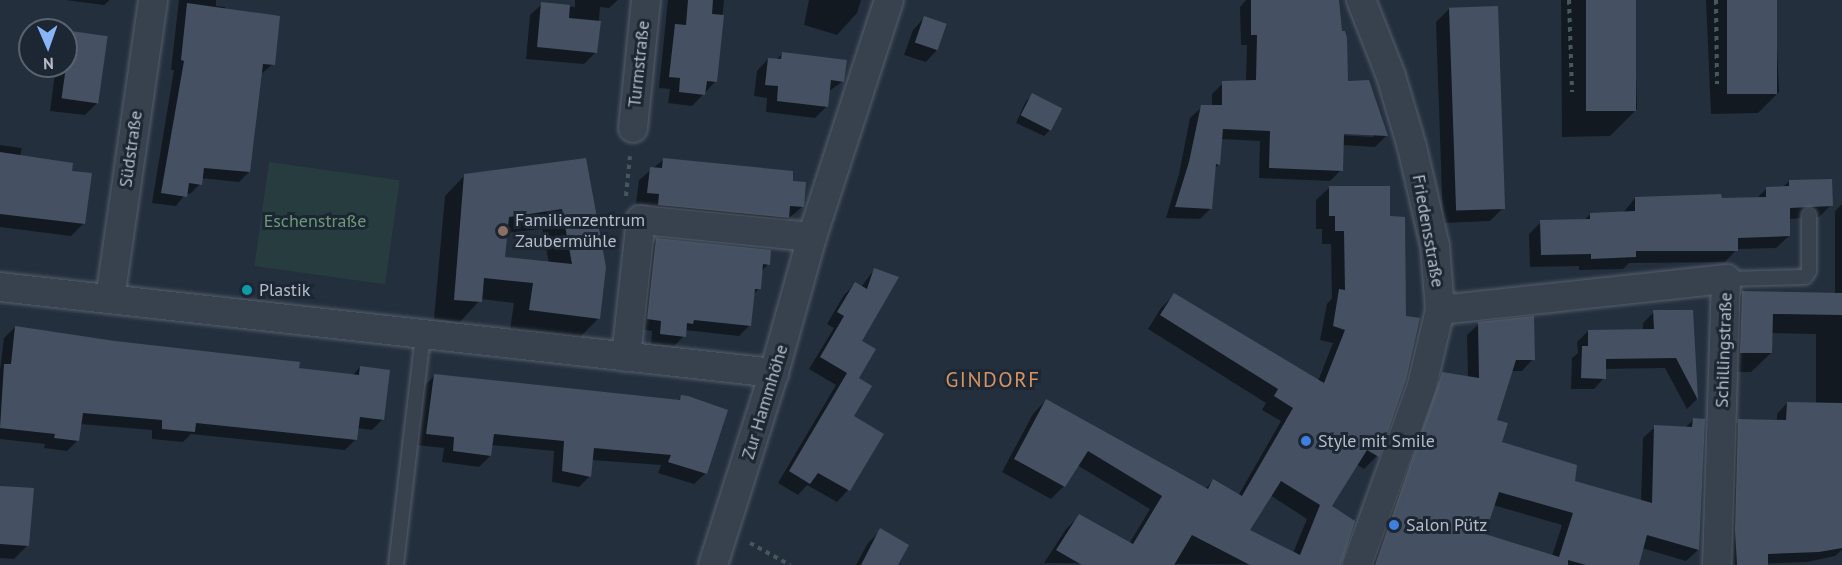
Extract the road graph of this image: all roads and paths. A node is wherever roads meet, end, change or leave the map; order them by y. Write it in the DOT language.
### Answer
graph roads {
  1 [pos="153,0"];
  2 [pos="646,0"];
  3 [pos="889,0"];
  4 [pos="1361,0"];
  5 [pos="1569,0"];
  6 [pos="1716,0"];
  7 [pos="1718,84"];
  8 [pos="1572,92"];
  9 [pos="633,128"];
  10 [pos="1809,215"];
  11 [pos="812,237"];
  12 [pos="1725,279"];
  13 [pos="0,287"];
  14 [pos="110,299"];
  15 [pos="1440,310"];
  16 [pos="423,335"];
  17 [pos="626,357"];
  18 [pos="774,373"];
  19 [pos="726,529"];
  20 [pos="396,565"];
  21 [pos="713,565"];
  22 [pos="790,565"];
  23 [pos="1357,565"];
  24 [pos="1717,565"];
  1 -- 14 [label="street, Südstraße"];
  2 -- 9 [label="street, Turmstraße"];
  3 -- 11 [label="street, Zur Hammhöhe"];
  4 -- 15 [label="street, Friedensstraße"];
  5 -- 8 [label="path"];
  6 -- 7 [label="path"];
  10 -- 12 [label="lane"];
  11 -- 17 [label="street"];
  11 -- 18 [label="street, Zur Hammhöhe"];
  12 -- 15 [label="street, Schillingstraße"];
  12 -- 24 [label="street, Schillingstraße"];
  13 -- 14 [label="street"];
  14 -- 16 [label="street"];
  15 -- 23 [label="street, Friedensstraße"];
  16 -- 17 [label="street"];
  16 -- 20 [label="lane"];
  17 -- 18 [label="street"];
  18 -- 19 [label="street, Zur Hammhöhe"];
  19 -- 21 [label="street, Zur Hammhöhe"];
  19 -- 22 [label="path"];
}
